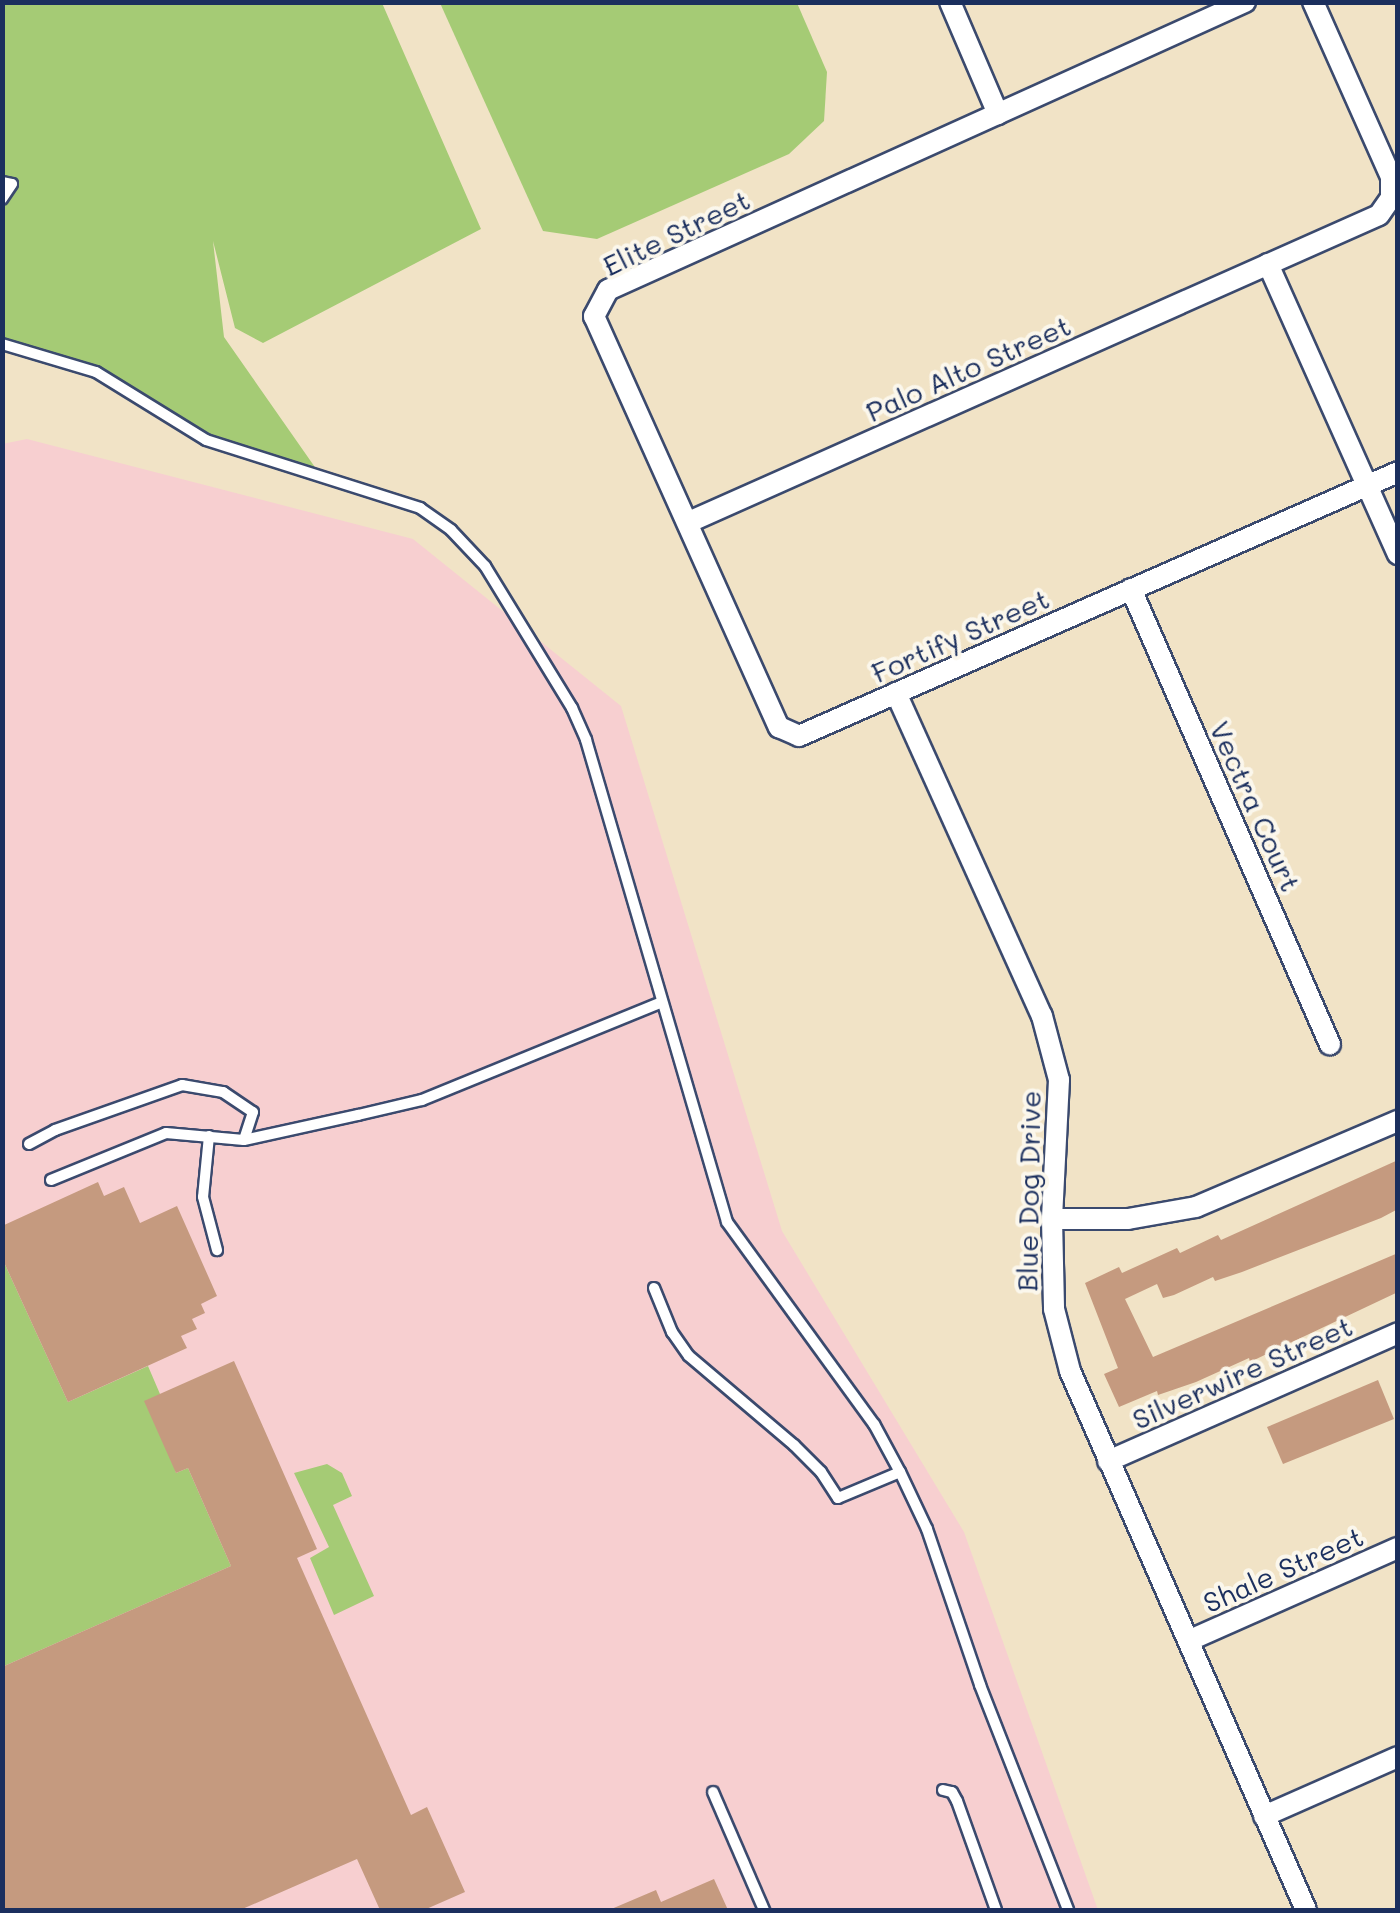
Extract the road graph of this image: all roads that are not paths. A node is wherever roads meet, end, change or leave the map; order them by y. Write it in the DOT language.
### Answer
graph roads {
  1 [pos="950,2"];
  2 [pos="1245,2"];
  3 [pos="1313,2"];
  4 [pos="998,114"];
  5 [pos="2,182"];
  6 [pos="2,200"];
  7 [pos="1268,264"];
  8 [pos="2,344"];
  9 [pos="1398,472"];
  10 [pos="1367,485"];
  11 [pos="689,522"];
  12 [pos="1398,554"];
  13 [pos="1132,590"];
  14 [pos="896,693"];
  15 [pos="662,1002"];
  16 [pos="1330,1044"];
  17 [pos="1398,1121"];
  18 [pos="209,1136"];
  19 [pos="244,1140"];
  20 [pos="29,1144"];
  21 [pos="51,1180"];
  22 [pos="1052,1219"];
  23 [pos="216,1250"];
  24 [pos="654,1288"];
  25 [pos="1398,1333"];
  26 [pos="1108,1462"];
  27 [pos="900,1472"];
  28 [pos="1398,1548"];
  29 [pos="1190,1640"];
  30 [pos="1398,1758"];
  31 [pos="943,1790"];
  32 [pos="713,1792"];
  33 [pos="1264,1816"];
  34 [pos="764,1910"];
  35 [pos="996,1910"];
  36 [pos="1068,1910"];
  37 [pos="1306,1910"];
  1 -- 4 [label="street"];
  2 -- 4 [label="street"];
  3 -- 7 [label="street, Palo Alto Street"];
  4 -- 11 [label="street, Elite Street"];
  5 -- 6 [label="lane"];
  7 -- 10 [label="street"];
  7 -- 11 [label="street, Palo Alto Street"];
  8 -- 15 [label="lane"];
  9 -- 10 [label="street, Fortify Street"];
  10 -- 12 [label="street"];
  10 -- 13 [label="street, Fortify Street"];
  11 -- 14 [label="street, Fortify Street"];
  13 -- 14 [label="street, Fortify Street"];
  13 -- 16 [label="street, Vectra Court"];
  14 -- 22 [label="street, Blue Dog Drive"];
  15 -- 19 [label="lane"];
  15 -- 27 [label="lane"];
  17 -- 22 [label="street"];
  18 -- 19 [label="lane"];
  18 -- 21 [label="lane"];
  18 -- 23 [label="lane"];
  19 -- 20 [label="lane"];
  22 -- 26 [label="street, Blue Dog Drive"];
  24 -- 27 [label="lane"];
  25 -- 26 [label="street, Silverwire Street"];
  26 -- 29 [label="street, Blue Dog Drive"];
  27 -- 36 [label="lane"];
  28 -- 29 [label="street, Shale Street"];
  29 -- 33 [label="street, Blue Dog Drive"];
  30 -- 33 [label="street"];
  31 -- 35 [label="lane"];
  32 -- 34 [label="lane"];
  33 -- 37 [label="street, Blue Dog Drive"];
}
